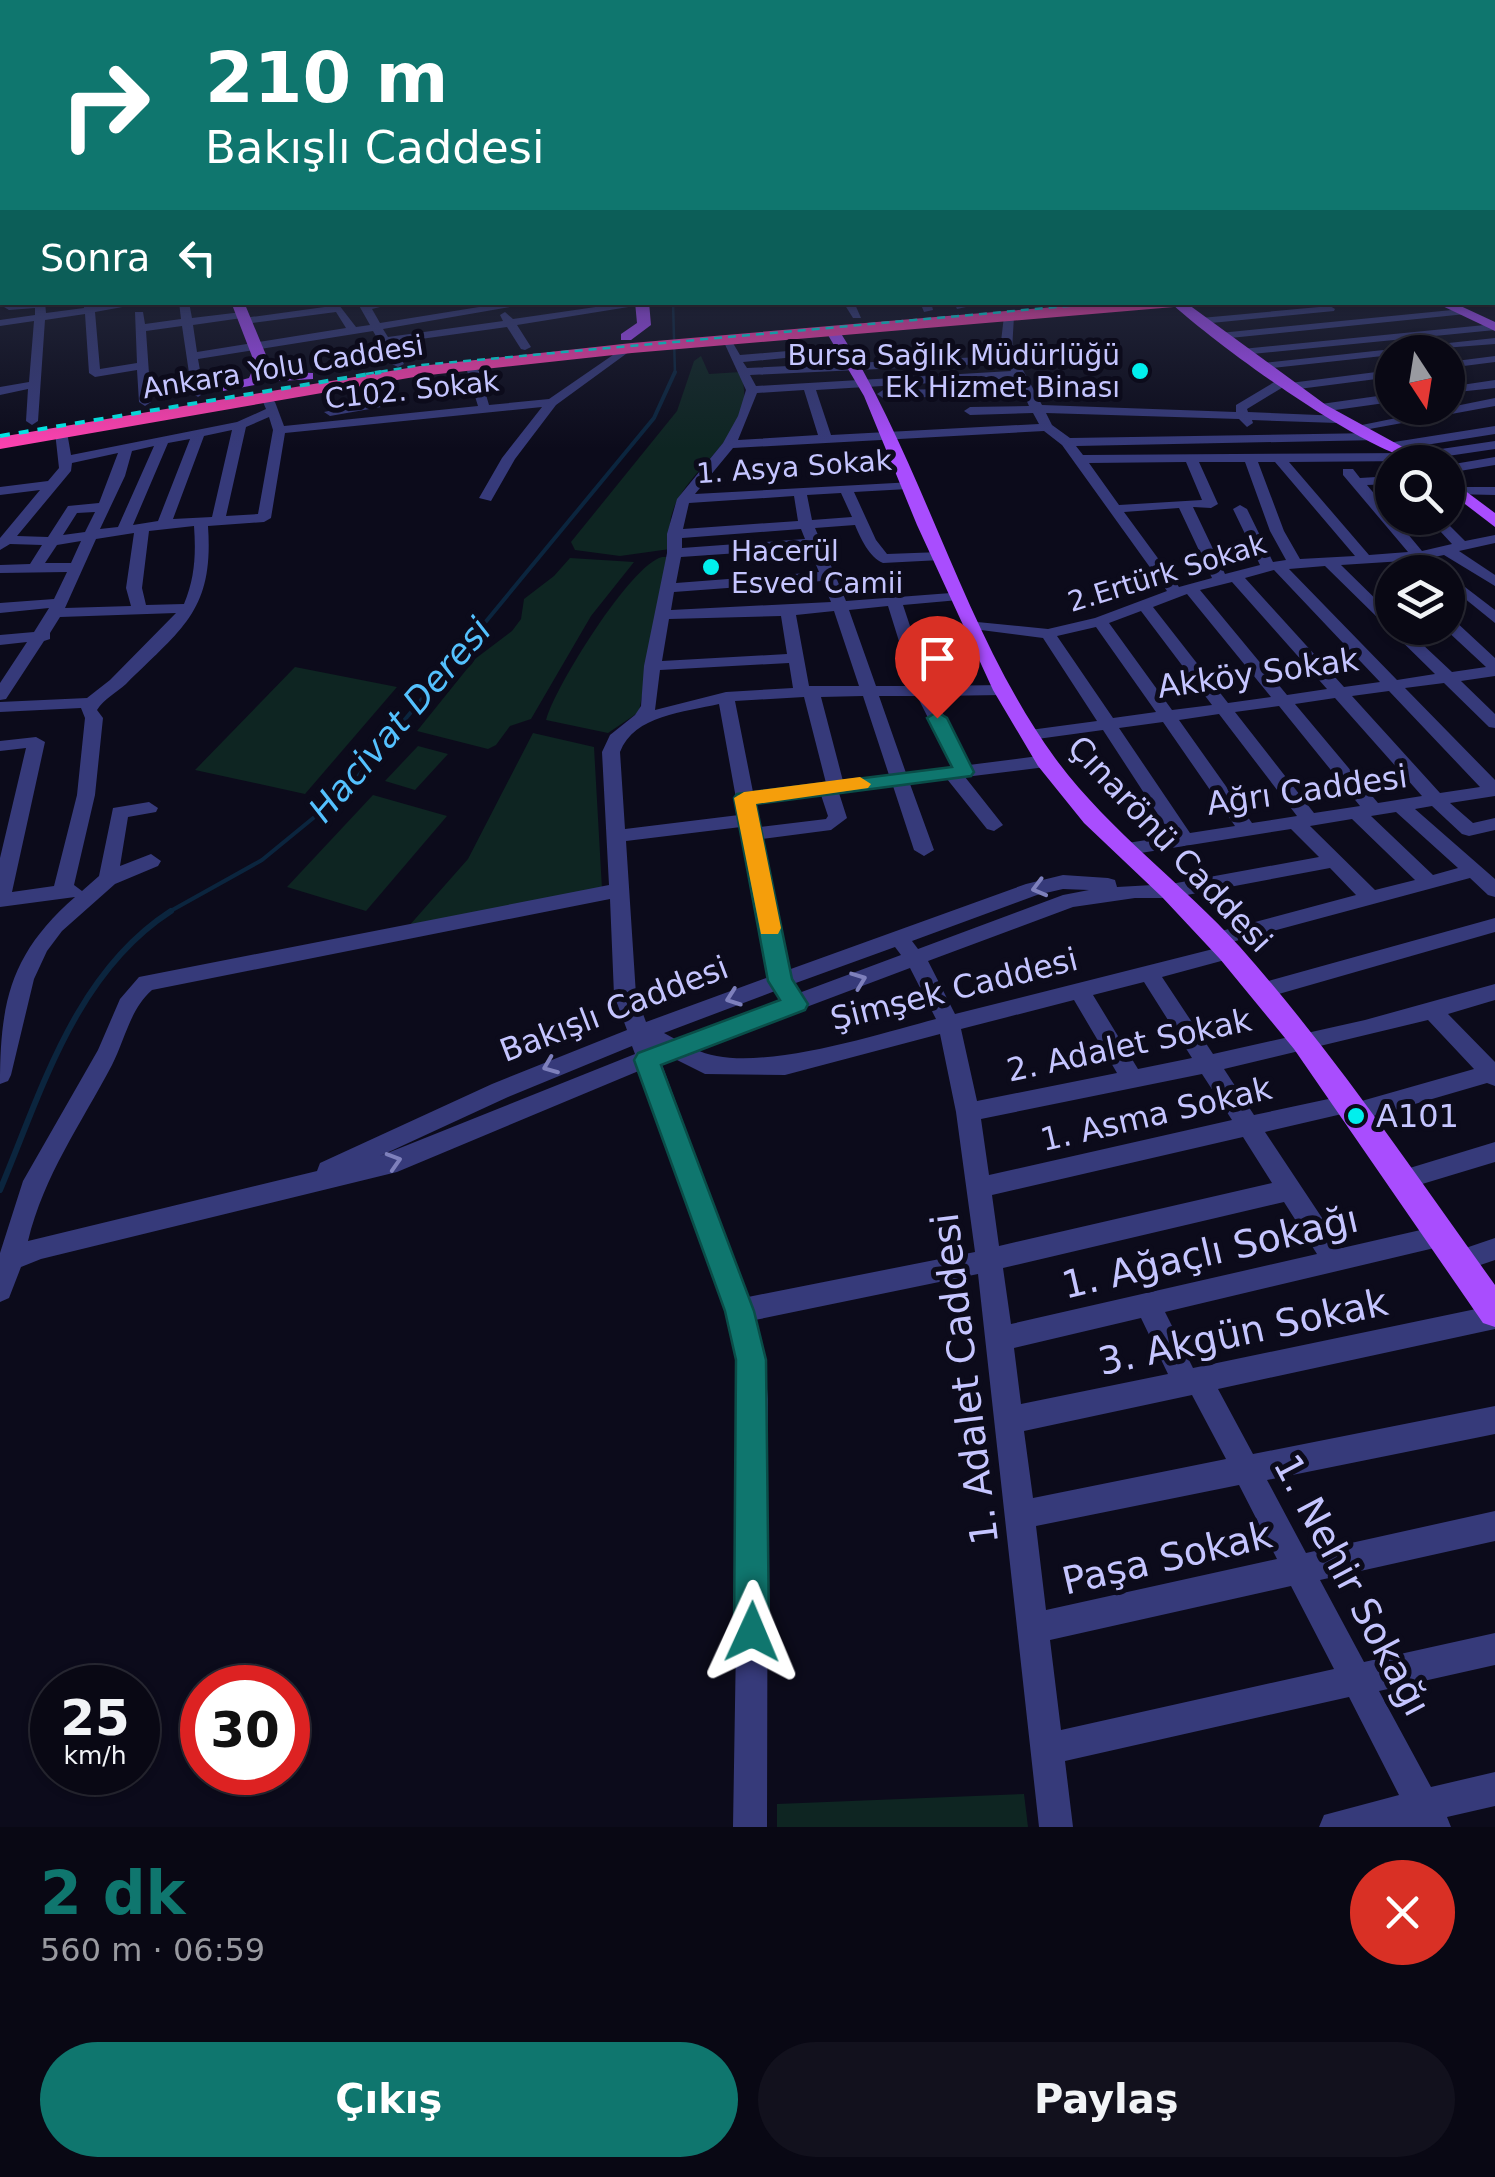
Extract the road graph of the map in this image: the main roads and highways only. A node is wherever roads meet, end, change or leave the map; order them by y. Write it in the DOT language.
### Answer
graph roads {
  1 [pos="642,305"];
  2 [pos="960,305"];
  3 [pos="1105,305"];
  4 [pos="1179,305"];
  5 [pos="1447,305"];
  6 [pos="927,306"];
  7 [pos="852,309"];
  8 [pos="1011,309"];
  9 [pos="241,312"];
  10 [pos="1495,327"];
  11 [pos="719,337"];
  12 [pos="631,342"];
  13 [pos="854,364"];
  14 [pos="261,366"];
  15 [pos="308,376"];
  16 [pos="228,388"];
  17 [pos="0,426"];
  18 [pos="0,443"];
  19 [pos="1392,445"];
  20 [pos="1465,498"];
  21 [pos="1495,522"];
  22 [pos="1495,1314"];
  1 -- 12 [label="main road"];
  2 -- 6 [label="highway, Ankara Yolu Caddesi"];
  2 -- 8 [label="highway, Ankara Yolu Caddesi"];
  3 -- 8 [label="highway, Ankara Yolu Caddesi"];
  4 -- 19 [label="main road"];
  5 -- 10 [label="main road"];
  6 -- 7 [label="highway, Ankara Yolu Caddesi"];
  7 -- 11 [label="highway, Ankara Yolu Caddesi"];
  8 -- 13 [label="highway, Ankara Yolu Caddesi"];
  9 -- 14 [label="main road"];
  11 -- 12 [label="highway, Ankara Yolu Caddesi"];
  11 -- 13 [label="highway, Ankara Yolu Caddesi"];
  12 -- 15 [label="highway, Ankara Yolu Caddesi"];
  12 -- 18 [label="highway, Ankara Yolu Caddesi"];
  13 -- 22 [label="main road, Çınarönü Caddesi"];
  14 -- 15 [label="main road"];
  14 -- 16 [label="main road"];
  15 -- 16 [label="highway, Ankara Yolu Caddesi"];
  16 -- 17 [label="highway, Ankara Yolu Caddesi"];
  20 -- 21 [label="main road"];
}
